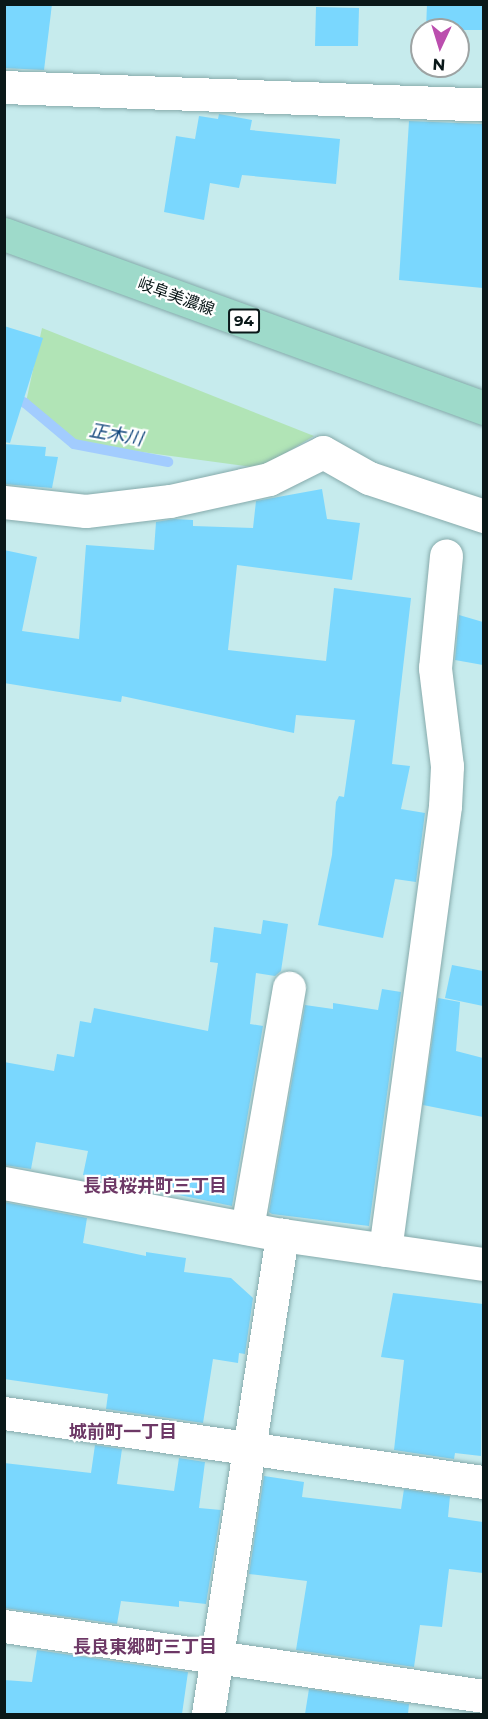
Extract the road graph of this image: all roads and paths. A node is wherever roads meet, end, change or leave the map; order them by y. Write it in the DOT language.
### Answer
graph roads {
  1 [pos="4,87"];
  2 [pos="483,105"];
  3 [pos="4,234"];
  4 [pos="483,408"];
  5 [pos="4,502"];
  6 [pos="483,516"];
  7 [pos="446,556"];
  8 [pos="289,988"];
  9 [pos="4,1183"];
  10 [pos="247,1228"];
  11 [pos="282,1235"];
  12 [pos="385,1250"];
  13 [pos="483,1264"];
  14 [pos="4,1413"];
  15 [pos="247,1449"];
  16 [pos="483,1482"];
  17 [pos="4,1626"];
  18 [pos="216,1657"];
  19 [pos="483,1696"];
  20 [pos="208,1714"];
  1 -- 2 [label="street"];
  3 -- 4 [label="main road, 岐阜美濃線 / 94"];
  5 -- 6 [label="street"];
  7 -- 12 [label="street"];
  8 -- 10 [label="street"];
  9 -- 10 [label="street"];
  10 -- 11 [label="street"];
  11 -- 12 [label="street"];
  11 -- 15 [label="street"];
  12 -- 13 [label="street"];
  14 -- 15 [label="street"];
  15 -- 16 [label="street"];
  15 -- 18 [label="street"];
  17 -- 18 [label="street"];
  18 -- 19 [label="street"];
  18 -- 20 [label="street"];
}
